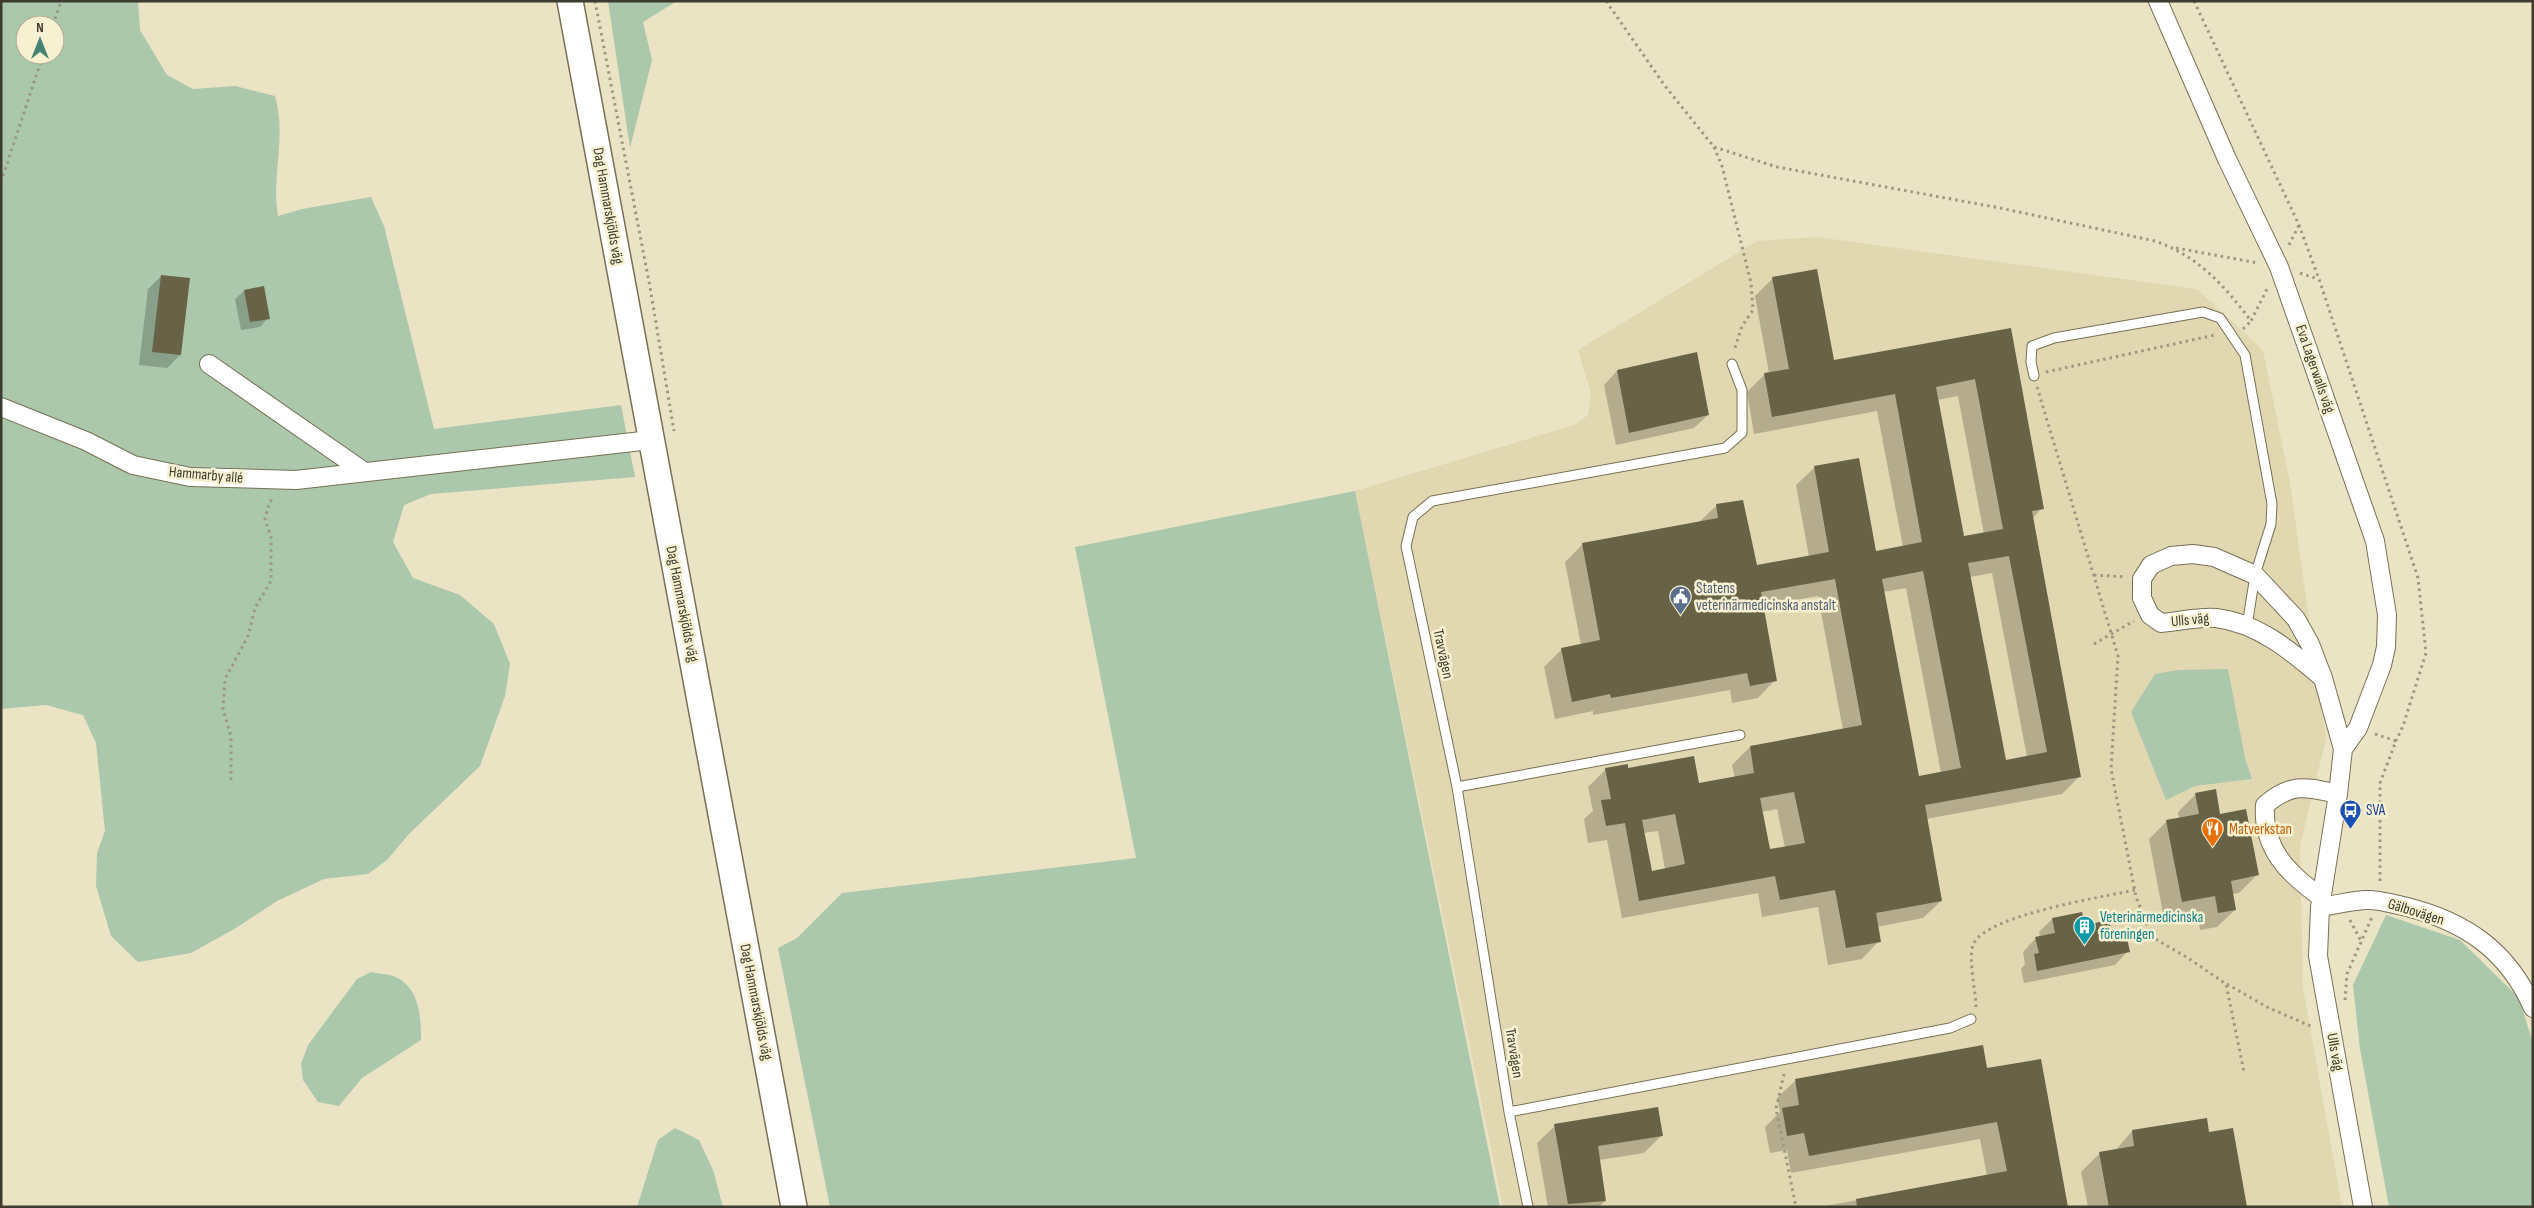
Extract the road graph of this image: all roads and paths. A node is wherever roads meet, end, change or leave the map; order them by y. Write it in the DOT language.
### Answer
graph roads {
  1 [pos="60,1"];
  2 [pos="570,1"];
  3 [pos="1606,1"];
  4 [pos="2158,1"];
  5 [pos="2194,1"];
  6 [pos="56,15"];
  7 [pos="40,65"];
  8 [pos="1714,147"];
  9 [pos="1,182"];
  10 [pos="2299,225"];
  11 [pos="2173,247"];
  12 [pos="2279,267"];
  13 [pos="2319,279"];
  14 [pos="2251,321"];
  15 [pos="2231,332"];
  16 [pos="209,364"];
  17 [pos="1732,364"];
  18 [pos="2034,376"];
  19 [pos="1,407"];
  20 [pos="651,440"];
  21 [pos="363,471"];
  22 [pos="278,479"];
  23 [pos="2094,575"];
  24 [pos="2255,575"];
  25 [pos="2142,579"];
  26 [pos="2148,612"];
  27 [pos="2248,626"];
  28 [pos="2111,633"];
  29 [pos="2094,644"];
  30 [pos="2323,678"];
  31 [pos="2358,728"];
  32 [pos="1740,735"];
  33 [pos="2396,741"];
  34 [pos="2343,749"];
  35 [pos="231,780"];
  36 [pos="1457,787"];
  37 [pos="2338,794"];
  38 [pos="2135,890"];
  39 [pos="2380,900"];
  40 [pos="2321,902"];
  41 [pos="2226,984"];
  42 [pos="2345,1002"];
  43 [pos="2533,1008"];
  44 [pos="1971,1019"];
  45 [pos="2332,1034"];
  46 [pos="1788,1059"];
  47 [pos="2244,1072"];
  48 [pos="1509,1112"];
  49 [pos="794,1207"];
  50 [pos="1528,1207"];
  51 [pos="1796,1207"];
  52 [pos="2363,1207"];
  1 -- 6 [label="path"];
  2 -- 20 [label="main road, Dag Hammarskjölds väg"];
  3 -- 8 [label="path"];
  4 -- 12 [label="street, Eva Lagerwalls väg"];
  5 -- 10 [label="path"];
  7 -- 9 [label="path"];
  8 -- 11 [label="path"];
  8 -- 17 [label="path"];
  10 -- 12 [label="path"];
  10 -- 13 [label="path"];
  11 -- 12 [label="path"];
  11 -- 14 [label="path"];
  12 -- 13 [label="path"];
  12 -- 14 [label="path"];
  12 -- 31 [label="street, Eva Lagerwalls väg"];
  13 -- 33 [label="path"];
  14 -- 15 [label="path"];
  15 -- 18 [label="path"];
  15 -- 18 [label="lane"];
  15 -- 24 [label="lane"];
  16 -- 21 [label="street"];
  17 -- 36 [label="lane, Travvägen"];
  18 -- 23 [label="path"];
  19 -- 22 [label="street, Hammarby allé"];
  20 -- 21 [label="street, Hammarby allé"];
  20 -- 49 [label="main road, Dag Hammarskjölds väg"];
  21 -- 22 [label="street, Hammarby allé"];
  22 -- 35 [label="path"];
  23 -- 25 [label="path"];
  23 -- 28 [label="path"];
  24 -- 25 [label="street, Ulls väg"];
  24 -- 27 [label="lane"];
  24 -- 30 [label="street, Ulls väg"];
  25 -- 26 [label="street, Ulls väg"];
  26 -- 27 [label="street, Ulls väg"];
  26 -- 28 [label="path"];
  27 -- 30 [label="street, Ulls väg"];
  28 -- 29 [label="path"];
  28 -- 38 [label="path"];
  30 -- 34 [label="street, Ulls väg"];
  31 -- 33 [label="path"];
  31 -- 34 [label="street, Eva Lagerwalls väg"];
  32 -- 36 [label="lane"];
  33 -- 39 [label="path"];
  34 -- 37 [label="street, Ulls väg"];
  36 -- 48 [label="lane, Travvägen"];
  37 -- 40 [label="street, Ulls väg"];
  37 -- 40 [label="street"];
  38 -- 41 [label="path"];
  38 -- 44 [label="path"];
  39 -- 40 [label="street, Gälbovägen"];
  39 -- 42 [label="path"];
  39 -- 43 [label="street, Gälbovägen"];
  40 -- 45 [label="street, Ulls väg"];
  41 -- 45 [label="path"];
  41 -- 47 [label="path"];
  44 -- 46 [label="lane"];
  45 -- 52 [label="street, Ulls väg"];
  46 -- 48 [label="lane"];
  46 -- 51 [label="path"];
  48 -- 50 [label="lane, Travvägen"];
}
